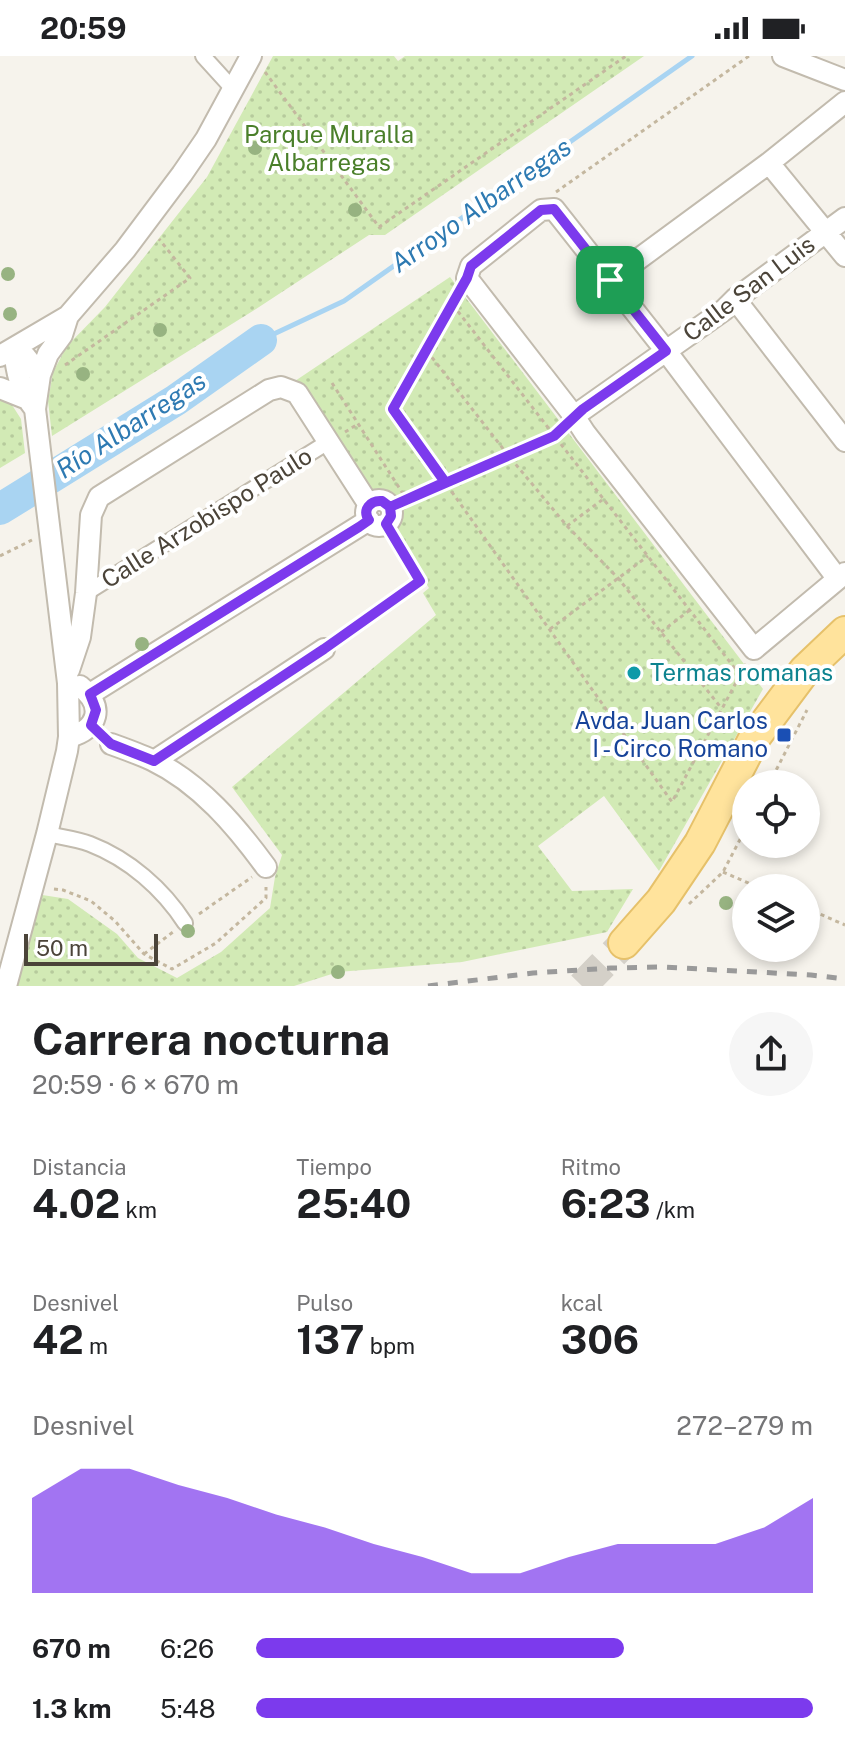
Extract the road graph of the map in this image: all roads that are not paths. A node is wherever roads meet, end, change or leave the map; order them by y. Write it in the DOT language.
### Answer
graph roads {
  1 [pos="203,56"];
  2 [pos="783,56"];
  3 [pos="257,62"];
  4 [pos="845,80"];
  5 [pos="233,89"];
  6 [pos="845,102"];
  7 [pos="769,163"];
  8 [pos="845,218"];
  9 [pos="825,232"];
  10 [pos="845,256"];
  11 [pos="610,280"];
  12 [pos="735,299"];
  13 [pos="68,316"];
  14 [pos="666,351"];
  15 [pos="7,352"];
  16 [pos="0,388"];
  17 [pos="35,391"];
  18 [pos="574,416"];
  19 [pos="845,441"];
  20 [pos="328,442"];
  21 [pos="841,575"];
  22 [pos="86,593"];
  23 [pos="845,632"];
  24 [pos="324,649"];
  25 [pos="68,680"];
  26 [pos="90,694"];
  27 [pos="91,725"];
  28 [pos="69,737"];
  29 [pos="111,744"];
  30 [pos="154,761"];
  31 [pos="47,834"];
  32 [pos="266,867"];
  33 [pos="185,923"];
  34 [pos="624,943"];
  35 [pos="6,986"];
  1 -- 5 [label="street"];
  2 -- 4 [label="street"];
  3 -- 5 [label="street"];
  5 -- 13 [label="street"];
  6 -- 7 [label="street"];
  7 -- 9 [label="street"];
  7 -- 11 [label="street"];
  8 -- 9 [label="street, Calle San Luis"];
  9 -- 10 [label="street"];
  9 -- 12 [label="street, Calle San Luis"];
  11 -- 14 [label="street"];
  11 -- 18 [label="street"];
  12 -- 14 [label="street, Calle San Luis"];
  12 -- 19 [label="street"];
  13 -- 15 [label="street"];
  13 -- 17 [label="street"];
  14 -- 18 [label="street, Calle San Luis"];
  14 -- 21 [label="street"];
  15 -- 17 [label="street"];
  16 -- 17 [label="street"];
  17 -- 25 [label="street"];
  18 -- 21 [label="street"];
  20 -- 22 [label="street, Calle Arzobispo Paulo"];
  20 -- 22 [label="street"];
  20 -- 26 [label="street"];
  22 -- 25 [label="street"];
  23 -- 34 [label="main road"];
  24 -- 30 [label="street"];
  25 -- 26 [label="street"];
  25 -- 28 [label="street"];
  26 -- 27 [label="street"];
  27 -- 28 [label="street"];
  27 -- 29 [label="street"];
  28 -- 29 [label="street"];
  28 -- 31 [label="street"];
  29 -- 30 [label="street"];
  30 -- 32 [label="street"];
  31 -- 33 [label="street"];
  31 -- 35 [label="street"];
}
